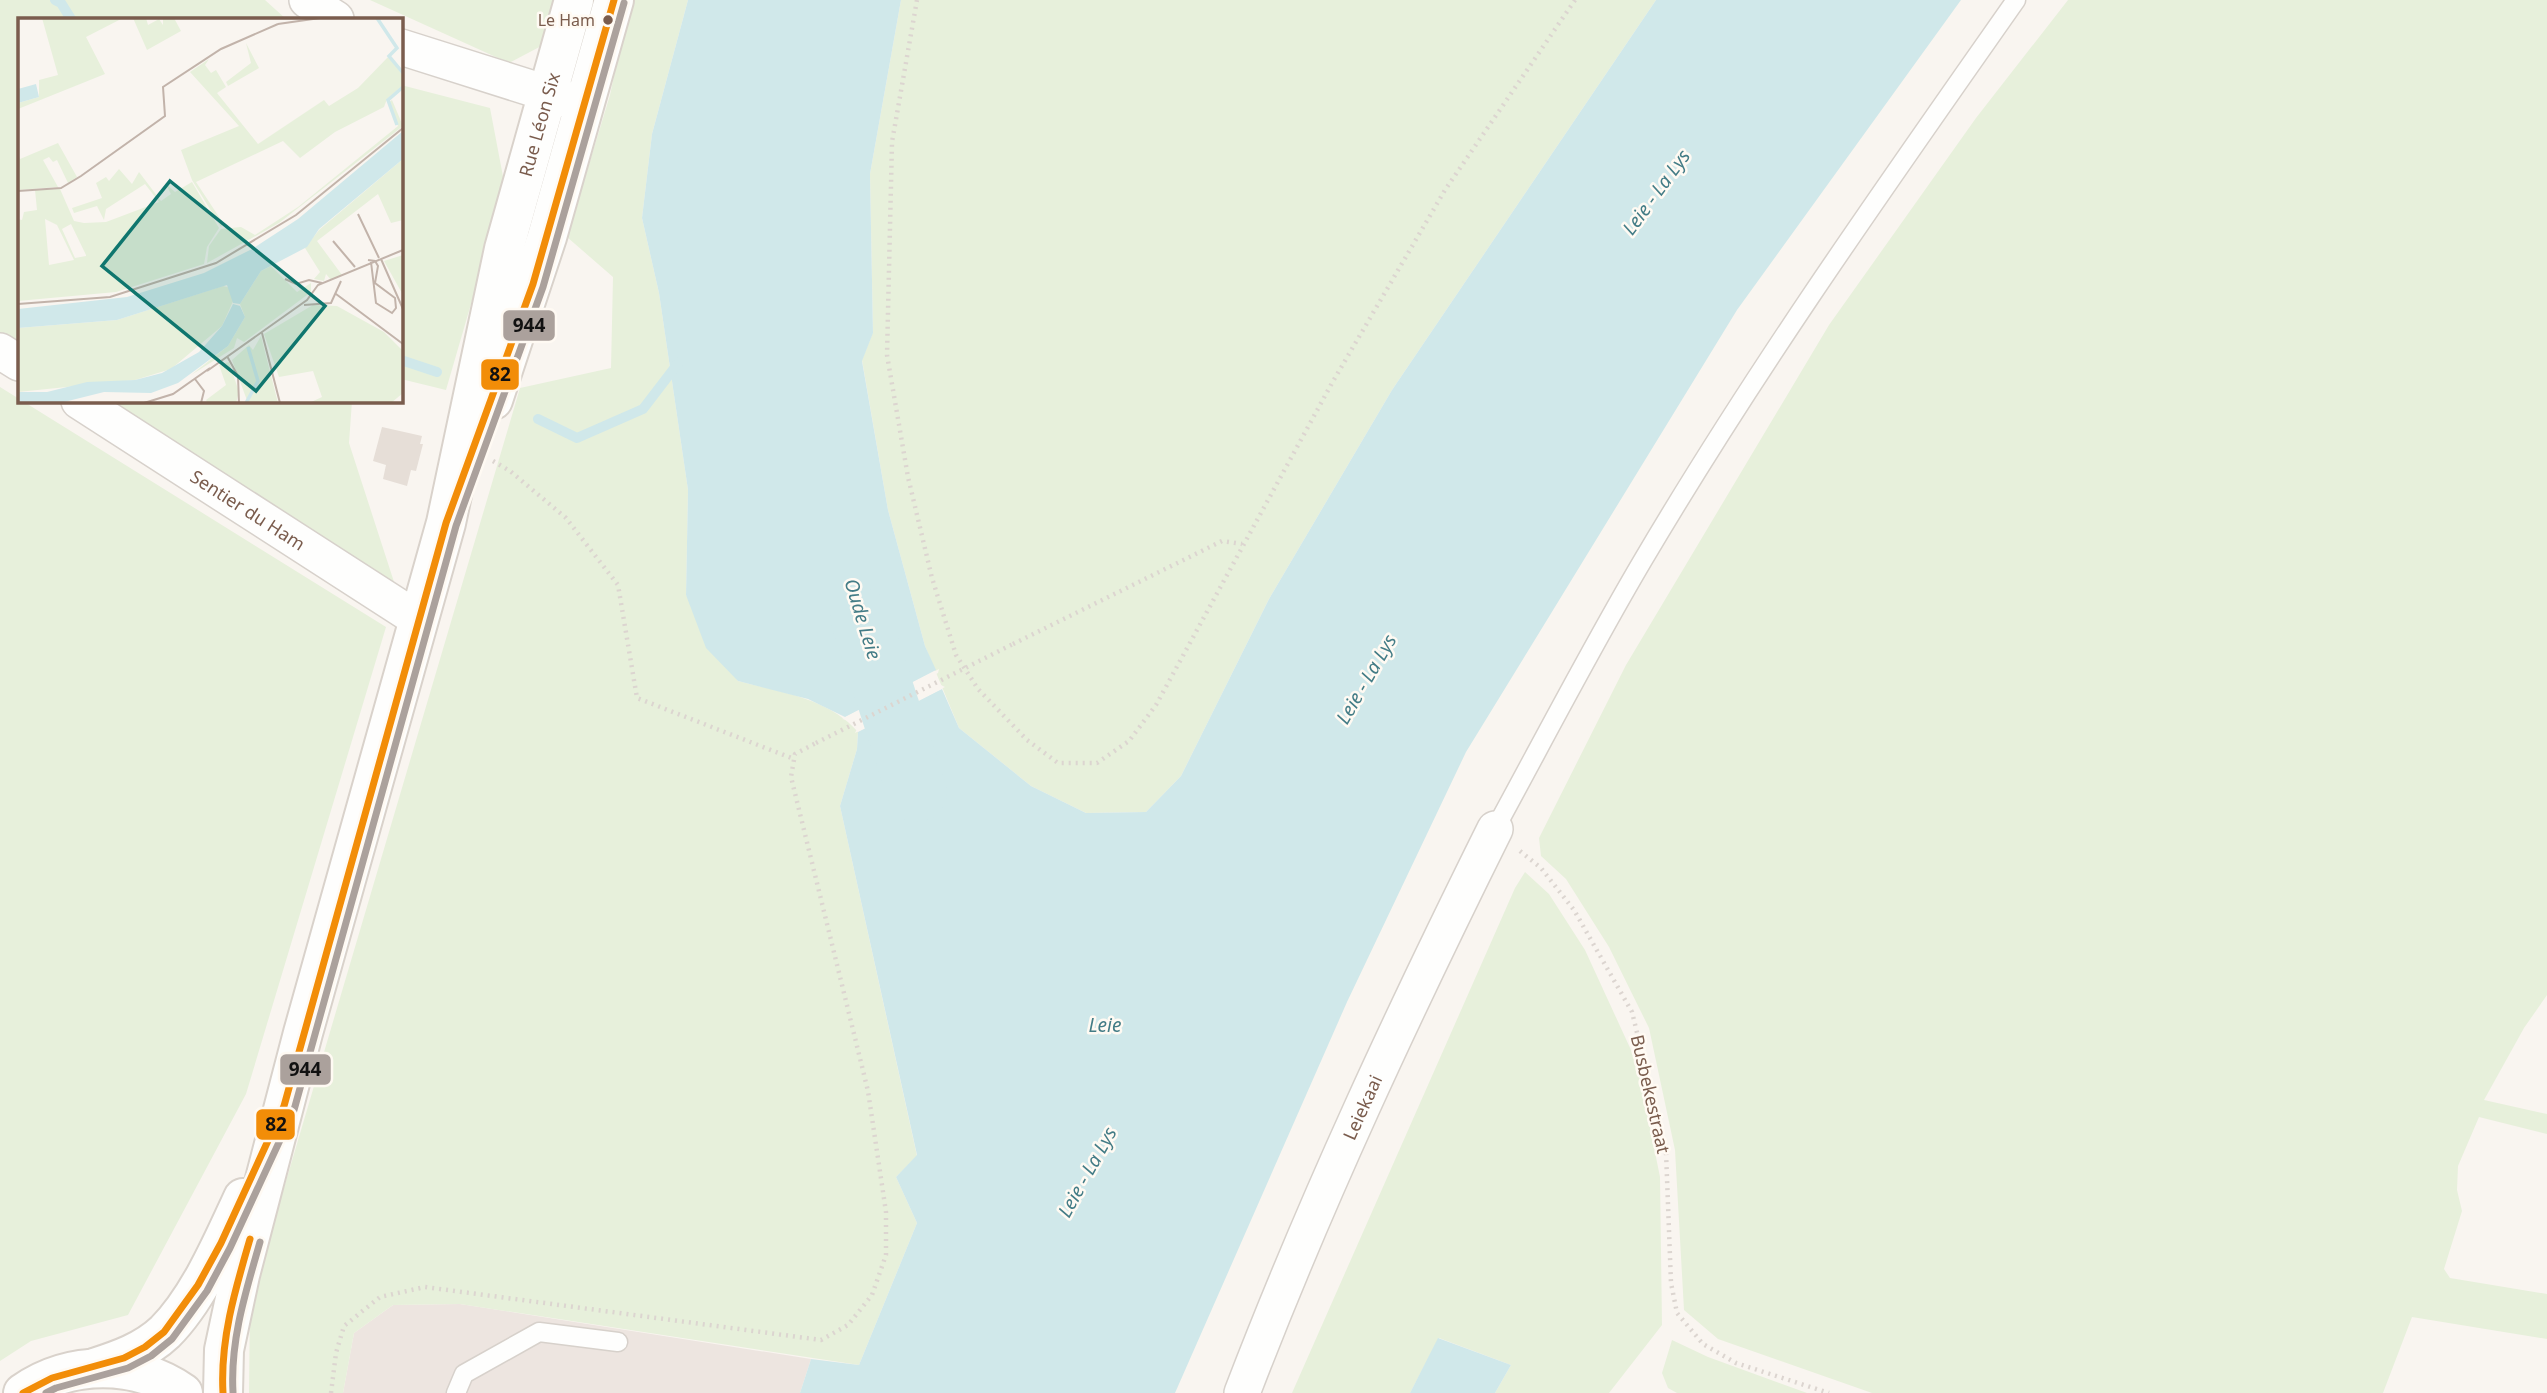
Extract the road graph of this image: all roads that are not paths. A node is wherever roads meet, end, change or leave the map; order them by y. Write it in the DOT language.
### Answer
graph roads {
  1 [pos="307,0"];
  2 [pos="574,0"];
  3 [pos="614,0"];
  4 [pos="2016,0"];
  5 [pos="334,18"];
  6 [pos="402,47"];
  7 [pos="547,93"];
  8 [pos="585,105"];
  9 [pos="0,351"];
  10 [pos="18,362"];
  11 [pos="81,402"];
  12 [pos="446,523"];
  13 [pos="419,620"];
  14 [pos="1495,829"];
  15 [pos="284,1106"];
  16 [pos="618,1342"];
  17 [pos="94,1368"];
  18 [pos="23,1393"];
  19 [pos="184,1393"];
  20 [pos="223,1393"];
  21 [pos="456,1393"];
  22 [pos="1242,1393"];
  1 -- 5 [label="street"];
  2 -- 7 [label="main road, Rue Léon Six"];
  3 -- 8 [label="main road"];
  4 -- 14 [label="lane"];
  6 -- 7 [label="street"];
  7 -- 8 [label="street"];
  7 -- 12 [label="main road, Rue Léon Six"];
  8 -- 12 [label="main road"];
  9 -- 10 [label="street"];
  11 -- 13 [label="street, Sentier du Ham"];
  12 -- 13 [label="main road"];
  13 -- 15 [label="main road"];
  14 -- 22 [label="street, Leiekaai"];
  15 -- 17 [label="main road"];
  15 -- 20 [label="main road"];
  16 -- 21 [label="lane"];
  17 -- 18 [label="main road"];
  17 -- 19 [label="main road"];
}
